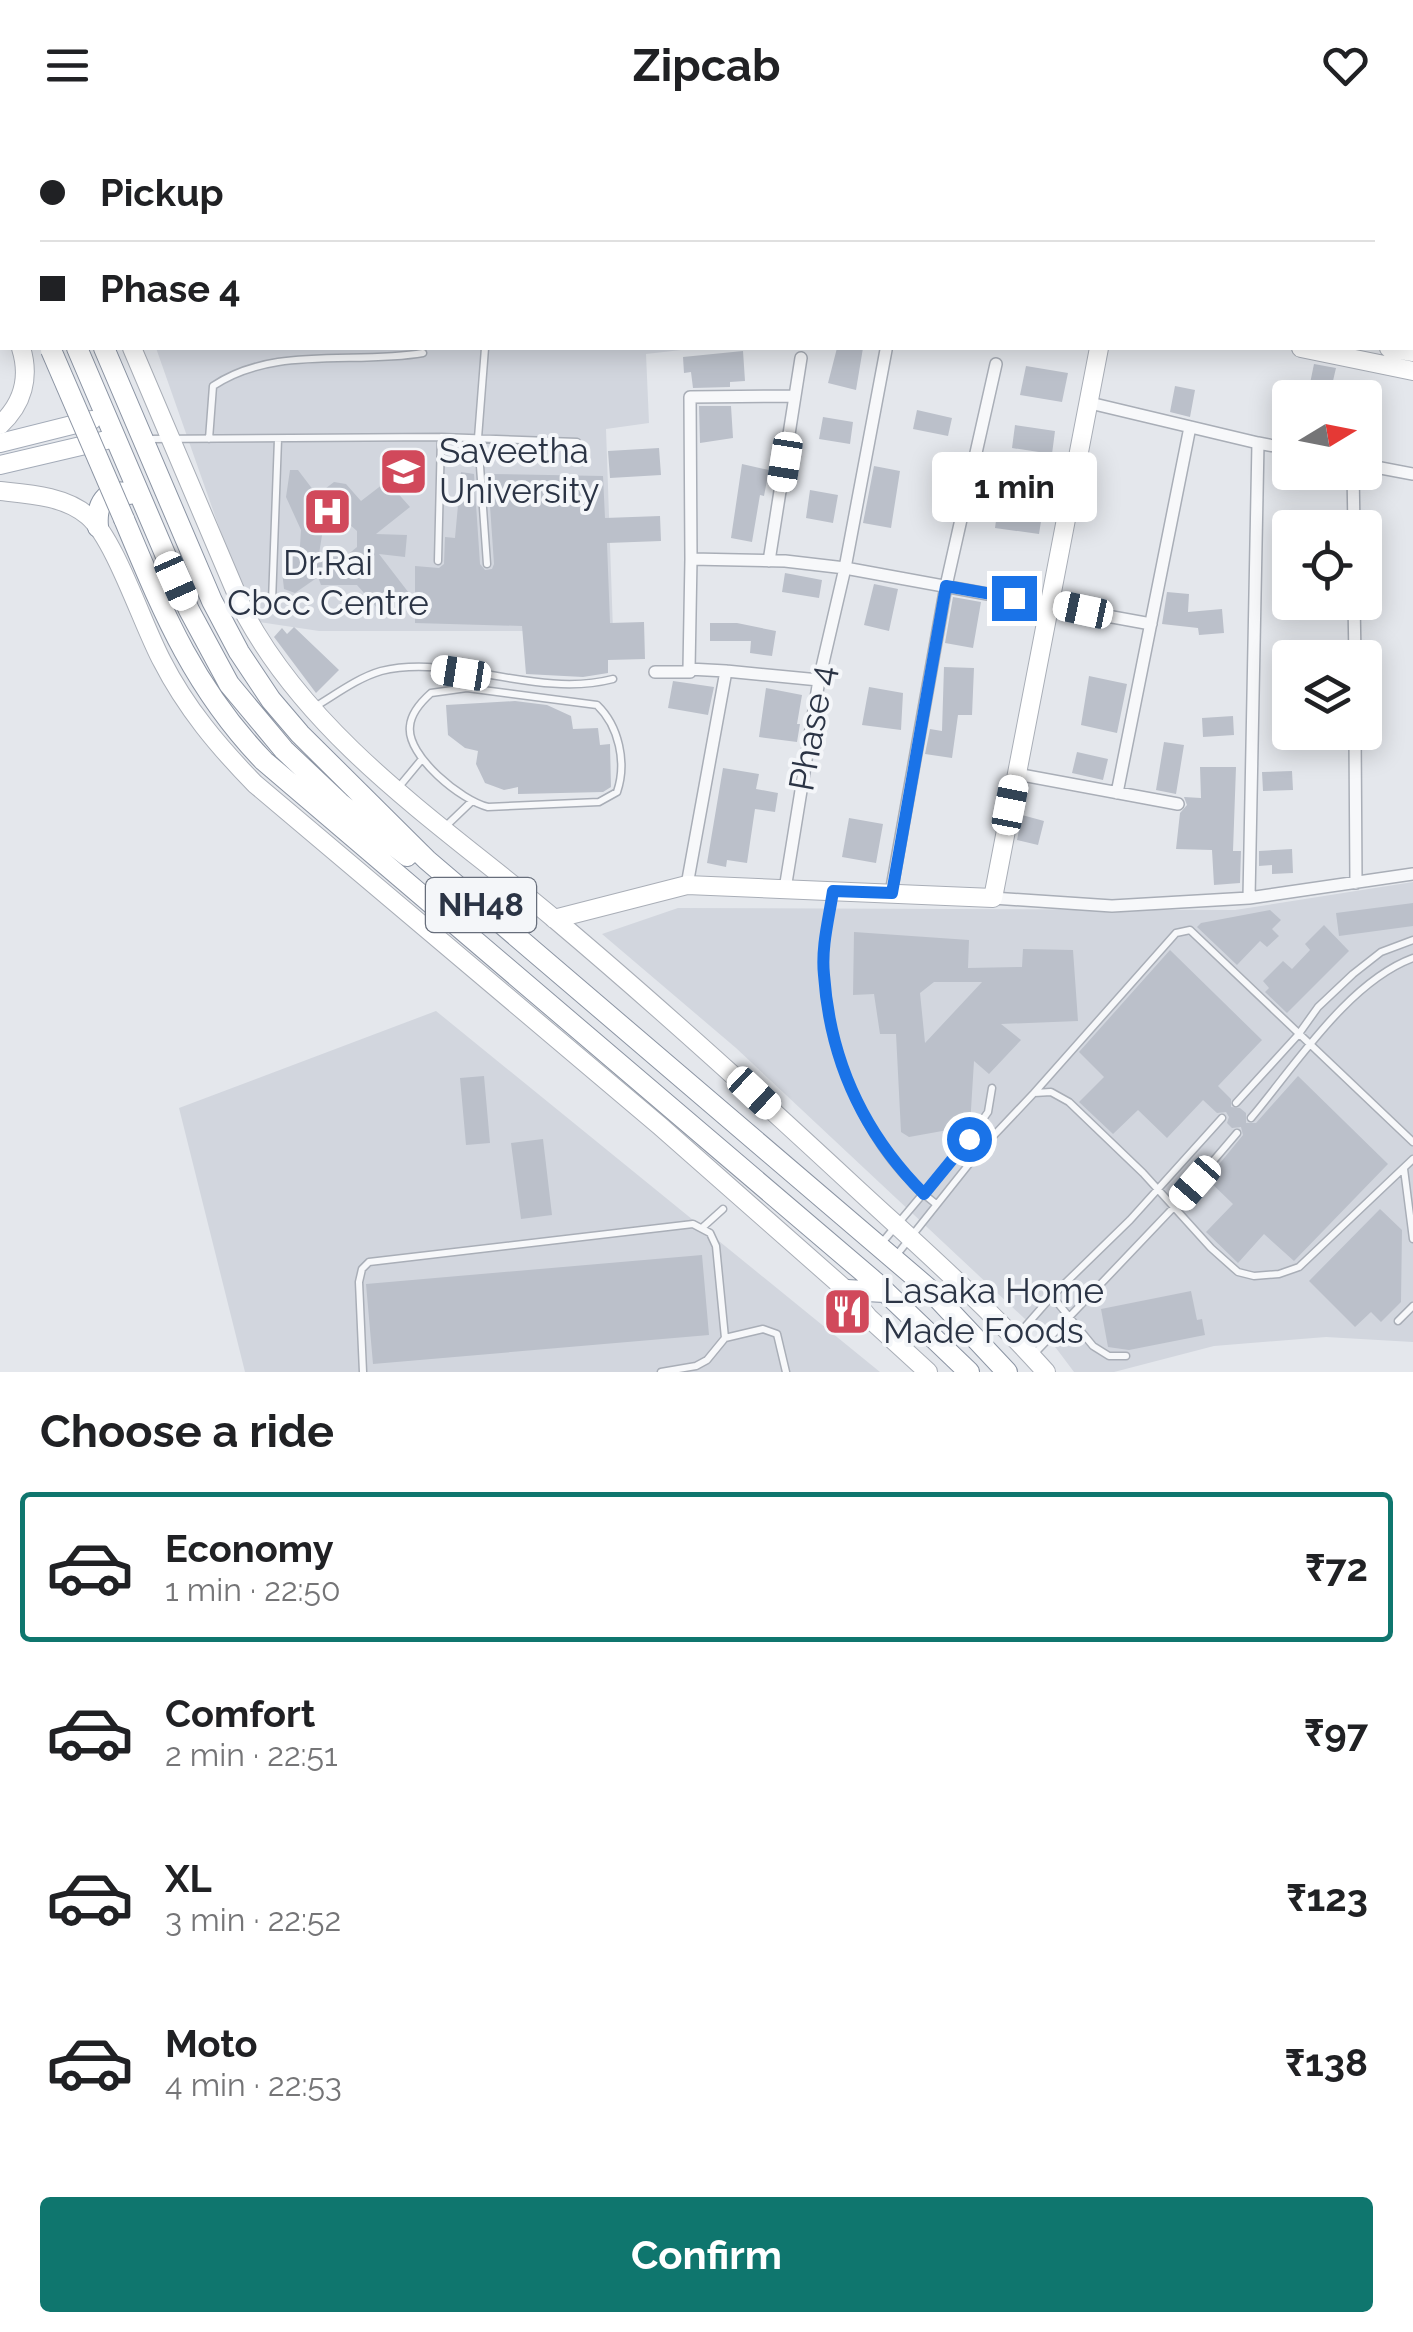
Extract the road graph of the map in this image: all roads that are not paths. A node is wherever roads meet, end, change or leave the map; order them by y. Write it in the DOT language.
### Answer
graph roads {
  1 [pos="22,350"];
  2 [pos="50,350"];
  3 [pos="78,350"];
  4 [pos="105,350"];
  5 [pos="133,350"];
  6 [pos="485,350"];
  7 [pos="886,350"];
  8 [pos="1100,350"];
  9 [pos="1311,350"];
  10 [pos="423,353"];
  11 [pos="801,358"];
  12 [pos="996,364"];
  13 [pos="1413,371"];
  14 [pos="795,396"];
  15 [pos="1090,403"];
  16 [pos="106,416"];
  17 [pos="0,425"];
  18 [pos="1190,427"];
  19 [pos="441,437"];
  20 [pos="115,438"];
  21 [pos="478,438"];
  22 [pos="143,439"];
  23 [pos="209,439"];
  24 [pos="278,439"];
  25 [pos="172,440"];
  26 [pos="577,442"];
  27 [pos="0,443"];
  28 [pos="1258,443"];
  29 [pos="1272,446"];
  30 [pos="0,465"];
  31 [pos="1382,468"];
  32 [pos="1413,474"];
  33 [pos="0,491"];
  34 [pos="142,501"];
  35 [pos="98,526"];
  36 [pos="691,558"];
  37 [pos="438,561"];
  38 [pos="769,561"];
  39 [pos="487,564"];
  40 [pos="846,568"];
  41 [pos="946,586"];
  42 [pos="272,602"];
  43 [pos="1048,603"];
  44 [pos="1151,624"];
  45 [pos="726,670"];
  46 [pos="654,672"];
  47 [pos="690,672"];
  48 [pos="612,679"];
  49 [pos="819,680"];
  50 [pos="312,709"];
  51 [pos="1355,750"];
  52 [pos="422,759"];
  53 [pos="1016,774"];
  54 [pos="397,790"];
  55 [pos="1117,793"];
  56 [pos="470,803"];
  57 [pos="1178,804"];
  58 [pos="444,828"];
  59 [pos="1413,874"];
  60 [pos="1356,883"];
  61 [pos="687,885"];
  62 [pos="785,889"];
  63 [pos="833,891"];
  64 [pos="892,893"];
  65 [pos="993,898"];
  66 [pos="1249,898"];
  67 [pos="494,916"];
  68 [pos="554,919"];
  69 [pos="1413,940"];
  70 [pos="1413,958"];
  71 [pos="1298,1036"];
  72 [pos="1311,1047"];
  73 [pos="992,1088"];
  74 [pos="1034,1093"];
  75 [pos="1236,1103"];
  76 [pos="1222,1118"];
  77 [pos="1251,1118"];
  78 [pos="1237,1133"];
  79 [pos="969,1139"];
  80 [pos="1413,1142"];
  81 [pos="981,1149"];
  82 [pos="1413,1160"];
  83 [pos="1404,1168"];
  84 [pos="1157,1190"];
  85 [pos="924,1194"];
  86 [pos="936,1204"];
  87 [pos="723,1208"];
  88 [pos="1174,1208"];
  89 [pos="703,1227"];
  90 [pos="903,1231"];
  91 [pos="1413,1239"];
  92 [pos="886,1252"];
  93 [pos="846,1290"];
  94 [pos="885,1292"];
  95 [pos="1052,1296"];
  96 [pos="1413,1306"];
  97 [pos="1068,1316"];
  98 [pos="1398,1321"];
  99 [pos="922,1326"];
  100 [pos="1020,1333"];
  101 [pos="725,1338"];
  102 [pos="1126,1356"];
  103 [pos="1032,1357"];
  104 [pos="1001,1365"];
  105 [pos="363,1372"];
  106 [pos="661,1372"];
  107 [pos="786,1372"];
  108 [pos="928,1372"];
  109 [pos="953,1372"];
  110 [pos="969,1372"];
  111 [pos="1046,1372"];
  1 -- 17 [label="street"];
  2 -- 94 [label="highway, NH48, bridge"];
  3 -- 16 [label="highway"];
  4 -- 22 [label="highway, NH48"];
  5 -- 25 [label="street"];
  6 -- 21 [label="lane"];
  7 -- 40 [label="street, Phase 4"];
  8 -- 15 [label="street"];
  9 -- 13 [label="street"];
  10 -- 23 [label="lane"];
  11 -- 14 [label="street"];
  12 -- 41 [label="street"];
  14 -- 36 [label="street"];
  14 -- 38 [label="street"];
  15 -- 18 [label="street"];
  15 -- 43 [label="street"];
  16 -- 20 [label="highway"];
  16 -- 27 [label="street"];
  18 -- 28 [label="street"];
  18 -- 44 [label="street"];
  19 -- 21 [label="lane"];
  19 -- 24 [label="lane"];
  19 -- 37 [label="lane"];
  20 -- 30 [label="street"];
  20 -- 34 [label="highway"];
  21 -- 26 [label="lane"];
  21 -- 39 [label="lane"];
  22 -- 25 [label="lane"];
  22 -- 67 [label="highway, NH48"];
  23 -- 24 [label="lane"];
  23 -- 25 [label="lane"];
  24 -- 42 [label="lane"];
  25 -- 50 [label="street"];
  28 -- 29 [label="street"];
  28 -- 66 [label="street"];
  31 -- 32 [label="street"];
  33 -- 35 [label="street"];
  34 -- 35 [label="highway"];
  34 -- 67 [label="highway"];
  35 -- 93 [label="street"];
  36 -- 38 [label="street"];
  36 -- 47 [label="street"];
  38 -- 40 [label="street"];
  40 -- 41 [label="street"];
  40 -- 49 [label="street, Phase 4"];
  41 -- 43 [label="street"];
  41 -- 64 [label="street"];
  43 -- 44 [label="street"];
  43 -- 53 [label="street"];
  44 -- 55 [label="street"];
  45 -- 47 [label="street"];
  45 -- 49 [label="street"];
  45 -- 61 [label="street"];
  46 -- 47 [label="street"];
  48 -- 50 [label="lane"];
  49 -- 62 [label="street, Phase 4"];
  50 -- 54 [label="street"];
  51 -- 60 [label="street"];
  52 -- 54 [label="lane"];
  52 -- 56 [label="lane"];
  52 -- 56 [label="lane"];
  53 -- 55 [label="street"];
  53 -- 65 [label="street"];
  54 -- 58 [label="street"];
  55 -- 57 [label="street"];
  56 -- 58 [label="lane"];
  58 -- 68 [label="street"];
  59 -- 60 [label="street"];
  60 -- 66 [label="street"];
  61 -- 62 [label="street"];
  61 -- 68 [label="street"];
  62 -- 63 [label="street"];
  63 -- 64 [label="street"];
  63 -- 85 [label="lane"];
  64 -- 65 [label="street"];
  65 -- 66 [label="street"];
  67 -- 92 [label="highway, NH48"];
  68 -- 90 [label="street"];
  69 -- 71 [label="lane"];
  70 -- 72 [label="lane"];
  71 -- 72 [label="lane"];
  71 -- 74 [label="lane"];
  71 -- 75 [label="lane"];
  72 -- 77 [label="lane"];
  72 -- 80 [label="lane"];
  73 -- 79 [label="lane"];
  74 -- 81 [label="lane"];
  74 -- 84 [label="lane"];
  76 -- 84 [label="lane"];
  78 -- 88 [label="lane"];
  79 -- 81 [label="lane"];
  79 -- 85 [label="lane"];
  81 -- 86 [label="lane"];
  82 -- 83 [label="lane"];
  83 -- 88 [label="lane"];
  83 -- 91 [label="lane"];
  84 -- 88 [label="lane"];
  84 -- 95 [label="lane"];
  85 -- 86 [label="lane"];
  85 -- 90 [label="lane"];
  86 -- 90 [label="lane"];
  87 -- 89 [label="lane"];
  88 -- 97 [label="lane"];
  89 -- 101 [label="lane"];
  89 -- 105 [label="lane"];
  90 -- 92 [label="lane"];
  90 -- 92 [label="lane"];
  90 -- 100 [label="street"];
  92 -- 104 [label="highway, NH48"];
  93 -- 94 [label="highway"];
  93 -- 108 [label="street"];
  94 -- 99 [label="highway, NH48"];
  95 -- 97 [label="lane"];
  95 -- 100 [label="lane"];
  96 -- 98 [label="lane"];
  97 -- 102 [label="lane"];
  97 -- 103 [label="lane"];
  99 -- 109 [label="highway"];
  99 -- 110 [label="highway, NH48"];
  100 -- 103 [label="street"];
  101 -- 106 [label="lane"];
  101 -- 107 [label="lane"];
  103 -- 111 [label="street"];
}
